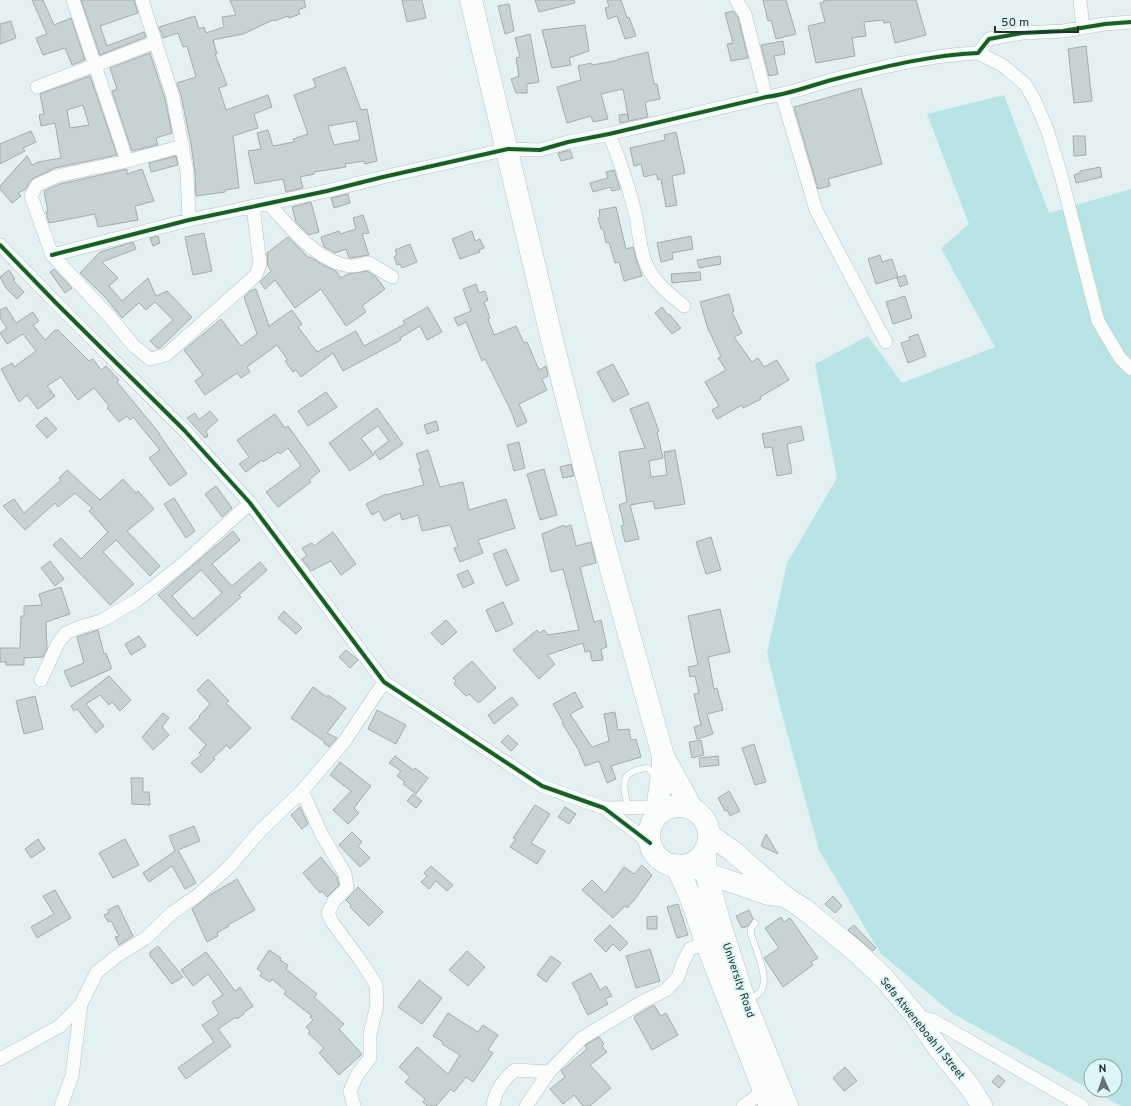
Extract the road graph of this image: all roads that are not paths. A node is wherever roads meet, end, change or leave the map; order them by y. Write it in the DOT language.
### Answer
graph roads {
  1 [pos="73,0"];
  2 [pos="142,0"];
  3 [pos="472,0"];
  4 [pos="736,0"];
  5 [pos="1080,0"];
  6 [pos="1131,22"];
  7 [pos="1083,28"];
  8 [pos="156,42"];
  9 [pos="978,52"];
  10 [pos="96,66"];
  11 [pos="38,87"];
  12 [pos="782,95"];
  13 [pos="766,97"];
  14 [pos="609,134"];
  15 [pos="183,146"];
  16 [pos="508,149"];
  17 [pos="127,161"];
  18 [pos="268,203"];
  19 [pos="253,206"];
  20 [pos="189,220"];
  21 [pos="0,245"];
  22 [pos="52,255"];
  23 [pos="392,277"];
  24 [pos="684,306"];
  25 [pos="886,342"];
  26 [pos="1131,368"];
  27 [pos="250,503"];
  28 [pos="41,680"];
  29 [pos="384,682"];
  30 [pos="663,756"];
  31 [pos="660,786"];
  32 [pos="302,791"];
  33 [pos="604,808"];
  34 [pos="628,808"];
  35 [pos="692,809"];
  36 [pos="661,811"];
  37 [pos="650,843"];
  38 [pos="697,857"];
  39 [pos="784,896"];
  40 [pos="755,923"];
  41 [pos="706,942"];
  42 [pos="745,1002"];
  43 [pos="81,1004"];
  44 [pos="915,1015"];
  45 [pos="0,1059"];
  46 [pos="549,1072"];
  47 [pos="767,1099"];
  48 [pos="61,1106"];
  49 [pos="354,1106"];
  50 [pos="493,1106"];
  51 [pos="526,1106"];
  52 [pos="743,1106"];
  53 [pos="787,1106"];
  54 [pos="982,1106"];
  55 [pos="1082,1106"];
  1 -- 10 [label="street"];
  2 -- 8 [label="street"];
  3 -- 16 [label="highway"];
  4 -- 13 [label="street"];
  5 -- 7 [label="street"];
  6 -- 7 [label="street"];
  7 -- 9 [label="street"];
  8 -- 10 [label="street"];
  8 -- 15 [label="street"];
  9 -- 12 [label="street"];
  9 -- 26 [label="street"];
  10 -- 11 [label="street"];
  10 -- 17 [label="street"];
  12 -- 13 [label="street"];
  12 -- 25 [label="street"];
  13 -- 14 [label="street"];
  14 -- 16 [label="street"];
  14 -- 24 [label="street"];
  15 -- 17 [label="street"];
  15 -- 20 [label="street"];
  16 -- 18 [label="street"];
  16 -- 30 [label="highway"];
  17 -- 22 [label="street"];
  18 -- 19 [label="street"];
  18 -- 23 [label="street"];
  19 -- 20 [label="street"];
  19 -- 22 [label="street"];
  20 -- 22 [label="street"];
  21 -- 27 [label="street"];
  27 -- 28 [label="street"];
  27 -- 29 [label="street"];
  29 -- 32 [label="street"];
  29 -- 33 [label="street"];
  30 -- 31 [label="highway"];
  30 -- 35 [label="highway"];
  31 -- 34 [label="lane"];
  31 -- 36 [label="highway"];
  32 -- 43 [label="street"];
  32 -- 49 [label="street"];
  33 -- 34 [label="street"];
  33 -- 37 [label="street"];
  34 -- 36 [label="street"];
  35 -- 36 [label="highway"];
  35 -- 38 [label="highway"];
  36 -- 37 [label="highway"];
  37 -- 38 [label="highway"];
  38 -- 39 [label="main road, Sefa Atweneboah II Street"];
  38 -- 39 [label="main road, Sefa Atweneboah II Street"];
  38 -- 41 [label="highway, University Road"];
  38 -- 42 [label="highway, University Road"];
  39 -- 44 [label="main road, Sefa Atweneboah II Street"];
  40 -- 42 [label="lane"];
  41 -- 46 [label="street"];
  41 -- 47 [label="highway, University Road"];
  42 -- 53 [label="highway, University Road"];
  43 -- 45 [label="street"];
  43 -- 48 [label="street"];
  44 -- 54 [label="main road, Sefa Atweneboah II Street"];
  44 -- 55 [label="street"];
  46 -- 50 [label="street"];
  46 -- 51 [label="street"];
  47 -- 52 [label="street"];
}
